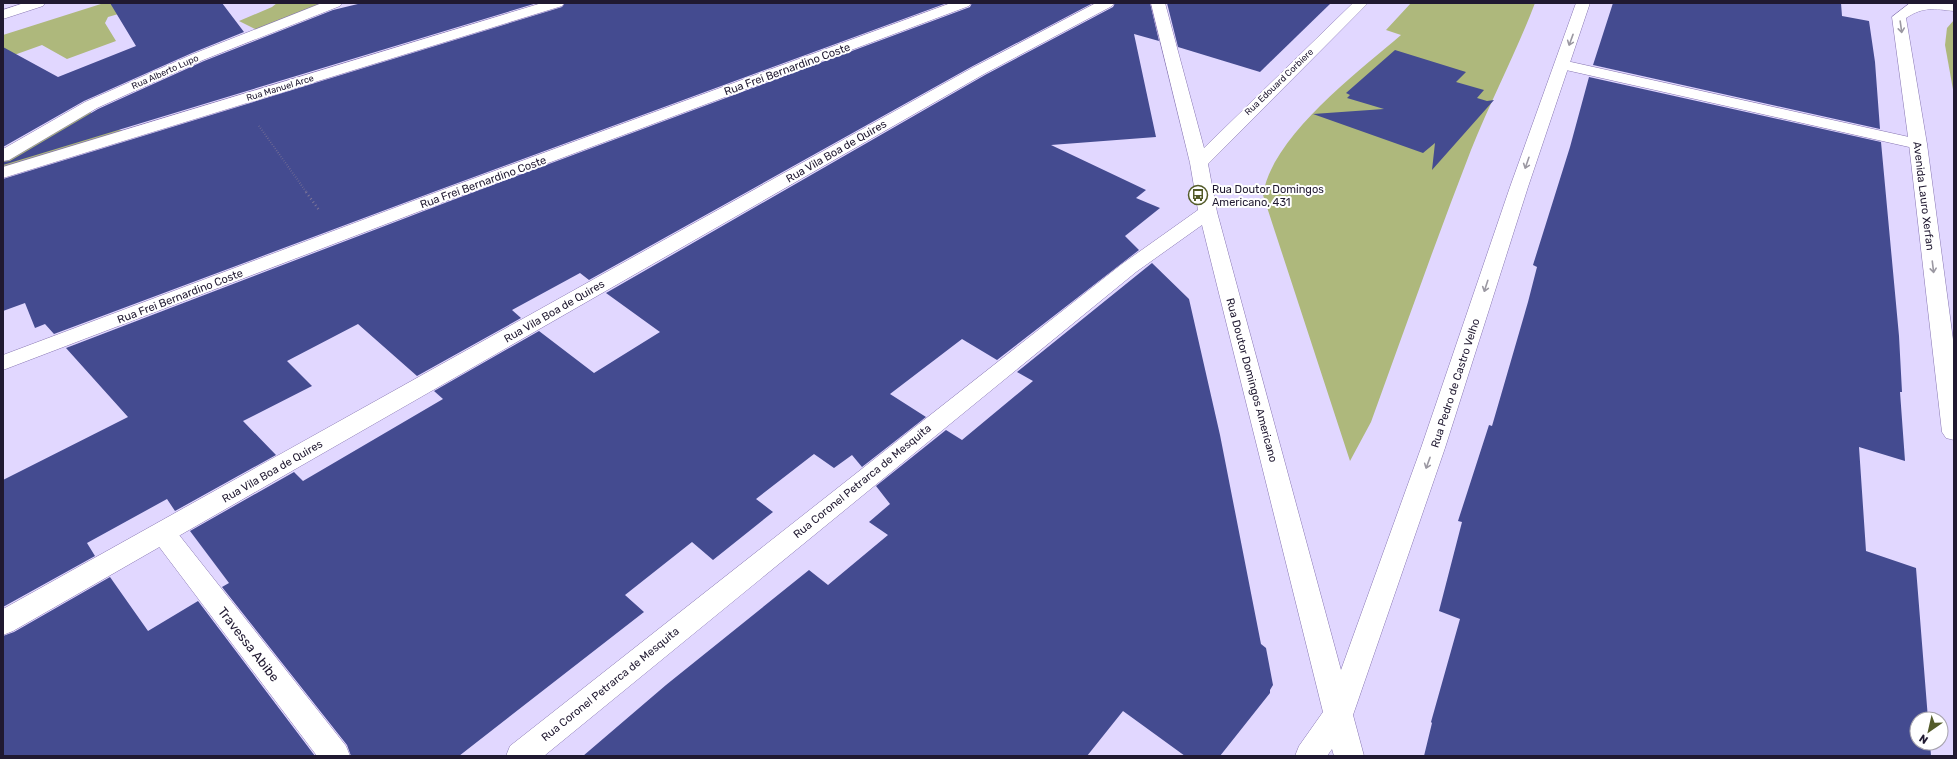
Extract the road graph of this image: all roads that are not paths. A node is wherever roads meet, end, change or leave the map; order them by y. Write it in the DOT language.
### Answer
graph roads {
  1 [pos="38,3"];
  2 [pos="335,3"];
  3 [pos="557,3"];
  4 [pos="964,3"];
  5 [pos="1107,3"];
  6 [pos="1158,3"];
  7 [pos="1361,3"];
  8 [pos="1583,3"];
  9 [pos="1954,7"];
  10 [pos="3,15"];
  11 [pos="1562,65"];
  12 [pos="1918,144"];
  13 [pos="3,156"];
  14 [pos="1199,163"];
  15 [pos="3,173"];
  16 [pos="1208,212"];
  17 [pos="3,363"];
  18 [pos="1954,432"];
  19 [pos="163,533"];
  20 [pos="3,623"];
  21 [pos="1338,714"];
  22 [pos="335,756"];
  23 [pos="521,756"];
  24 [pos="1310,756"];
  25 [pos="1349,756"];
  1 -- 10 [label="street"];
  2 -- 13 [label="street, Rua Alberto Lupo"];
  3 -- 15 [label="street, Rua Manuel Arce"];
  4 -- 17 [label="street, Rua Frei Bernardino Coste"];
  5 -- 19 [label="street, Rua Vila Boa de Quires"];
  6 -- 14 [label="street, Rua Doutor Domingos Americano"];
  7 -- 14 [label="street, Rua Edouard Corbiere"];
  8 -- 11 [label="street, Rua Pedro de Castro Velho, one-way"];
  9 -- 12 [label="street, Avenida Lauro Xerfan, one-way"];
  11 -- 12 [label="street"];
  11 -- 21 [label="street, Rua Pedro de Castro Velho, one-way"];
  12 -- 18 [label="street, Avenida Lauro Xerfan, one-way"];
  14 -- 16 [label="street, Rua Doutor Domingos Americano"];
  16 -- 21 [label="street, Rua Doutor Domingos Americano"];
  16 -- 23 [label="street, Rua Coronel Petrarca de Mesquita"];
  19 -- 20 [label="street, Rua Vila Boa de Quires"];
  19 -- 22 [label="street, Travessa Abibe"];
  21 -- 24 [label="street, Rua Pedro de Castro Velho"];
  21 -- 25 [label="street, Rua Doutor Domingos Americano"];
}
